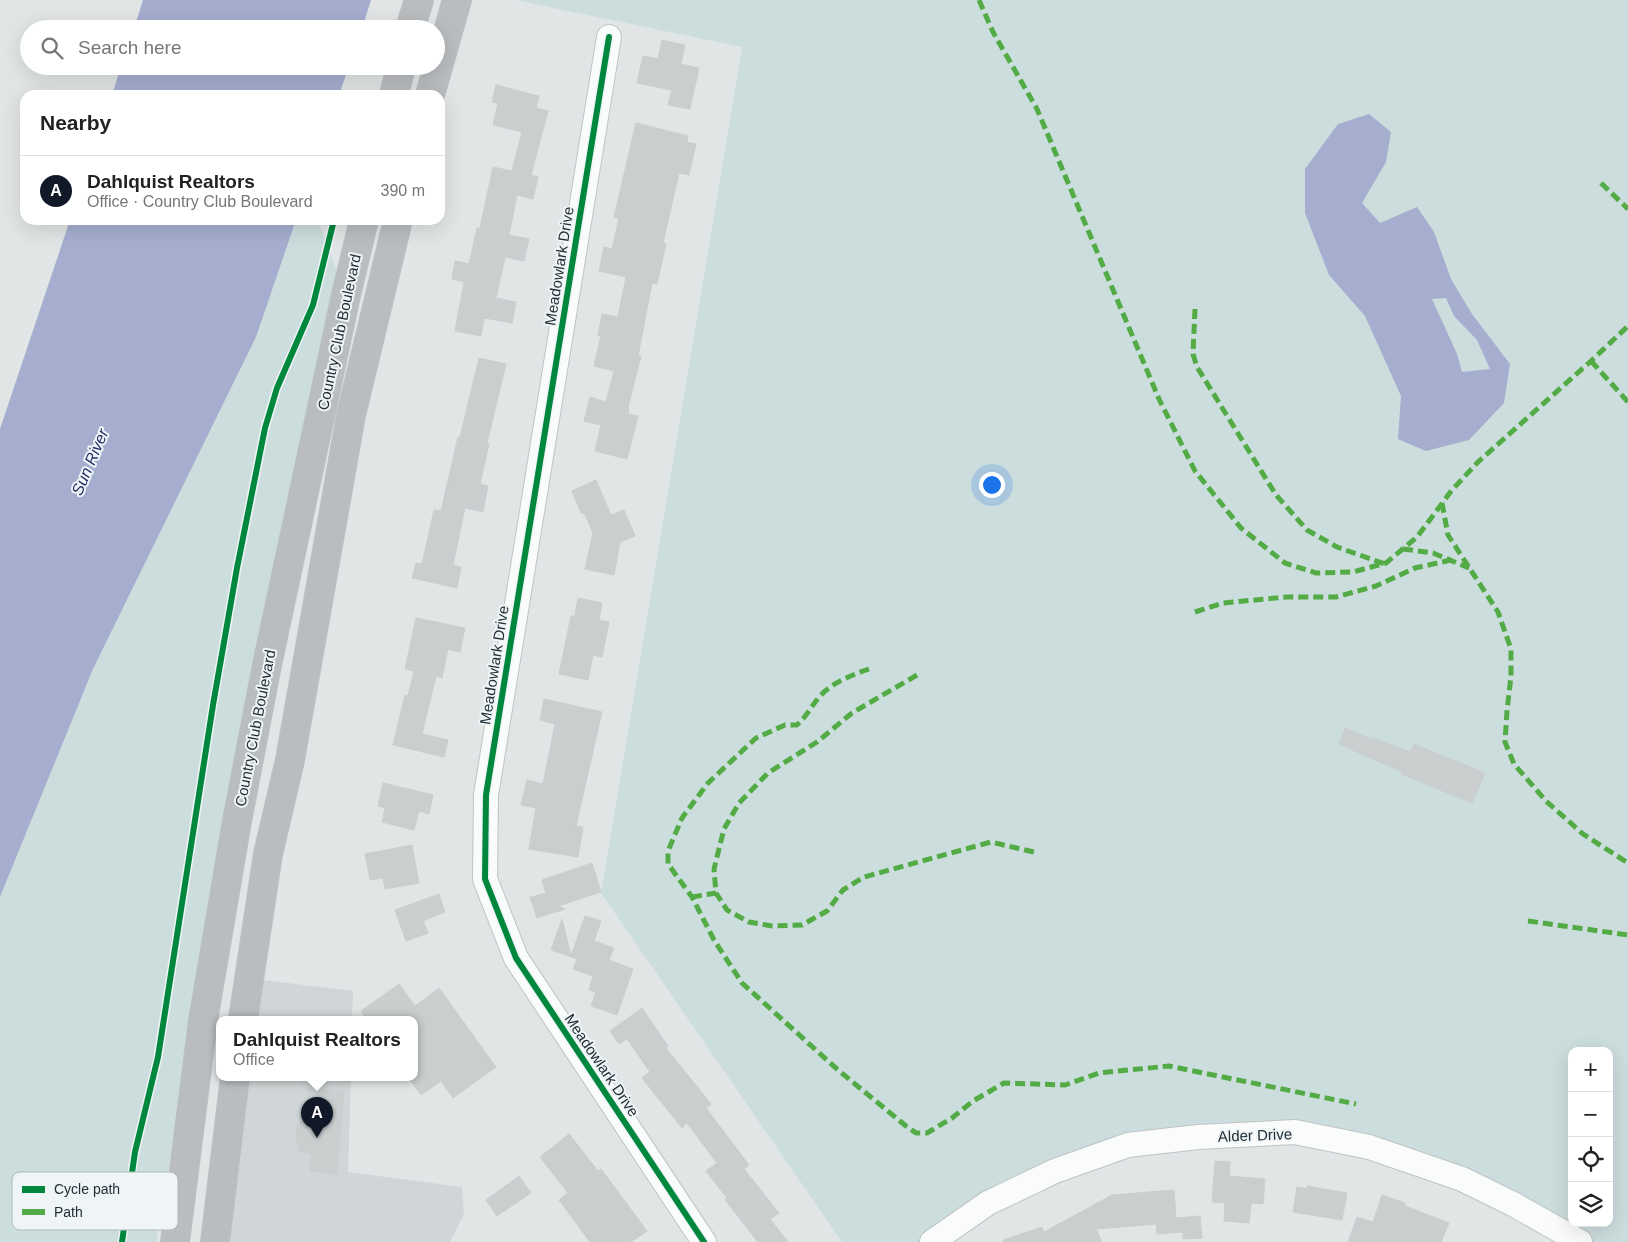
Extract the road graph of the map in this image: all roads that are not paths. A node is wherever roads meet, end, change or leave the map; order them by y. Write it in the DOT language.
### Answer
graph roads {
  1 [pos="419,0"];
  2 [pos="457,0"];
  3 [pos="413,20"];
  4 [pos="609,37"];
  5 [pos="445,42"];
  6 [pos="399,75"];
  7 [pos="436,75"];
  8 [pos="395,90"];
  9 [pos="431,90"];
  10 [pos="363,225"];
  11 [pos="397,225"];
  12 [pos="242,1016"];
  13 [pos="235,1081"];
  14 [pos="178,1218"];
  15 [pos="215,1242"];
  16 [pos="704,1242"];
  17 [pos="932,1242"];
  18 [pos="1580,1242"];
  1 -- 3 [label="highway"];
  2 -- 5 [label="highway"];
  4 -- 16 [label="street, Meadowlark Drive"];
  6 -- 8 [label="highway"];
  7 -- 9 [label="highway"];
  10 -- 14 [label="highway, Country Club Boulevard"];
  11 -- 12 [label="highway, Country Club Boulevard"];
  13 -- 15 [label="highway"];
  17 -- 18 [label="street, Alder Drive"];
}
